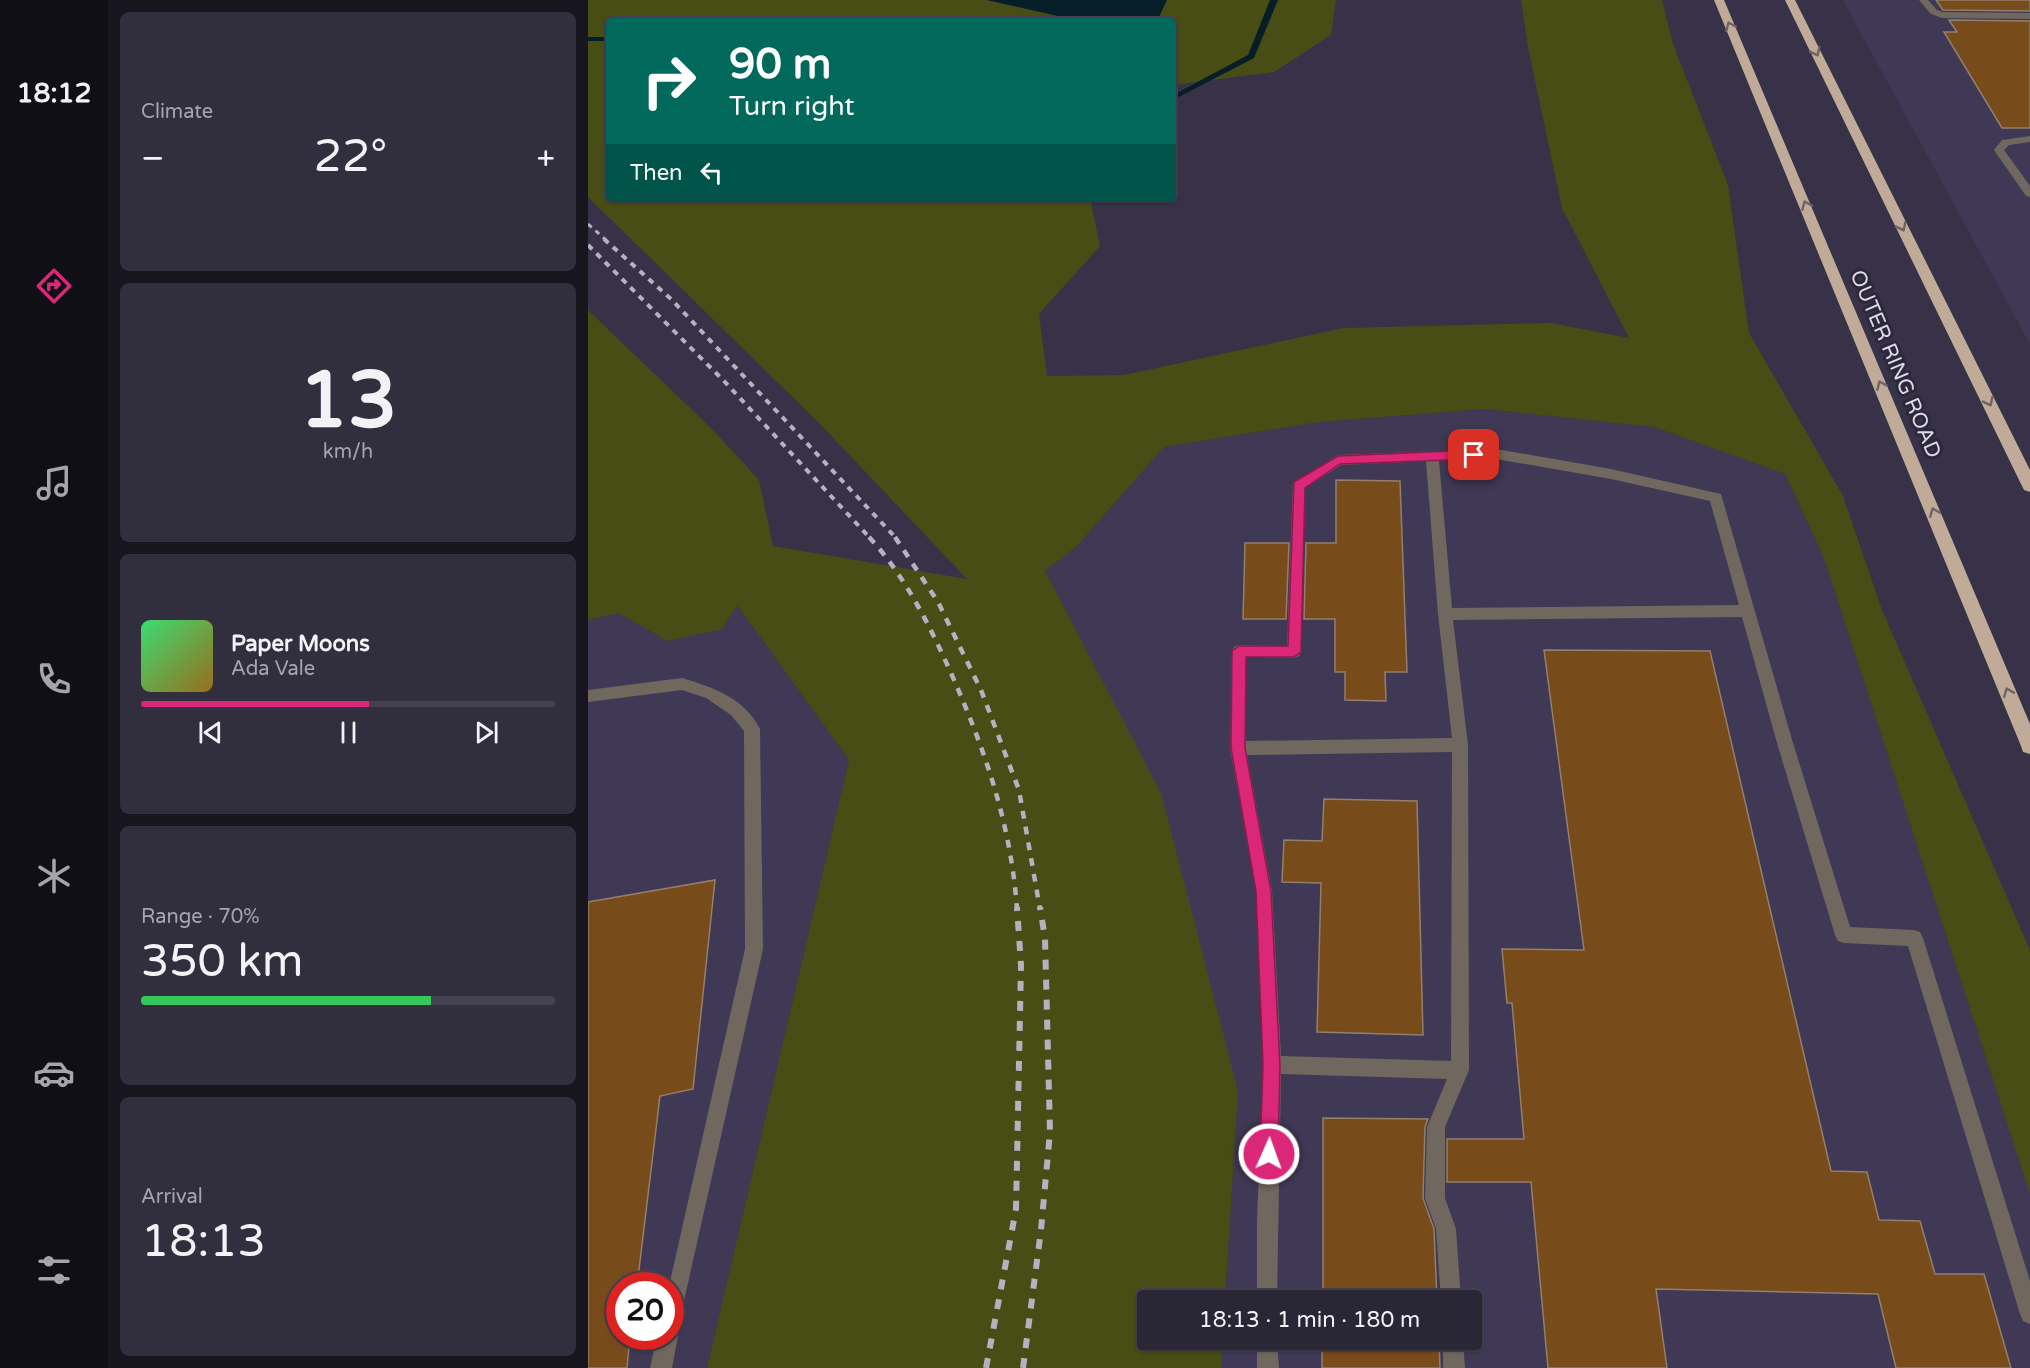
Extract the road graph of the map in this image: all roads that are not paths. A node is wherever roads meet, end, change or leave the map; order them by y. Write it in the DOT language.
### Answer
graph roads {
  1 [pos="1719,0"];
  2 [pos="1790,0"];
  3 [pos="1923,0"];
  4 [pos="2030,16"];
  5 [pos="2030,139"];
  6 [pos="2030,194"];
  7 [pos="1432,456"];
  8 [pos="2030,486"];
  9 [pos="1748,610"];
  10 [pos="1445,614"];
  11 [pos="588,696"];
  12 [pos="1460,745"];
  13 [pos="2030,746"];
  14 [pos="1238,748"];
  15 [pos="1272,1065"];
  16 [pos="1460,1070"];
  17 [pos="682,1272"];
  18 [pos="1267,1290"];
  19 [pos="1449,1290"];
  20 [pos="2030,1314"];
  21 [pos="665,1350"];
  22 [pos="1268,1350"];
  23 [pos="1453,1350"];
  24 [pos="661,1368"];
  25 [pos="1268,1368"];
  26 [pos="1454,1368"];
  13 -- 1 [label="highway, OUTER RING ROAD, one-way"];
  2 -- 8 [label="highway, one-way"];
  3 -- 4 [label="lane"];
  5 -- 6 [label="lane"];
  7 -- 9 [label="lane"];
  7 -- 10 [label="lane"];
  7 -- 14 [label="lane"];
  9 -- 10 [label="lane"];
  9 -- 20 [label="lane"];
  10 -- 12 [label="lane"];
  11 -- 17 [label="lane"];
  12 -- 14 [label="lane"];
  12 -- 16 [label="lane"];
  14 -- 15 [label="lane"];
  15 -- 16 [label="lane"];
  15 -- 18 [label="lane"];
  16 -- 19 [label="lane"];
  21 -- 24 [label="lane"];
  22 -- 25 [label="lane"];
  23 -- 26 [label="lane"];
}
